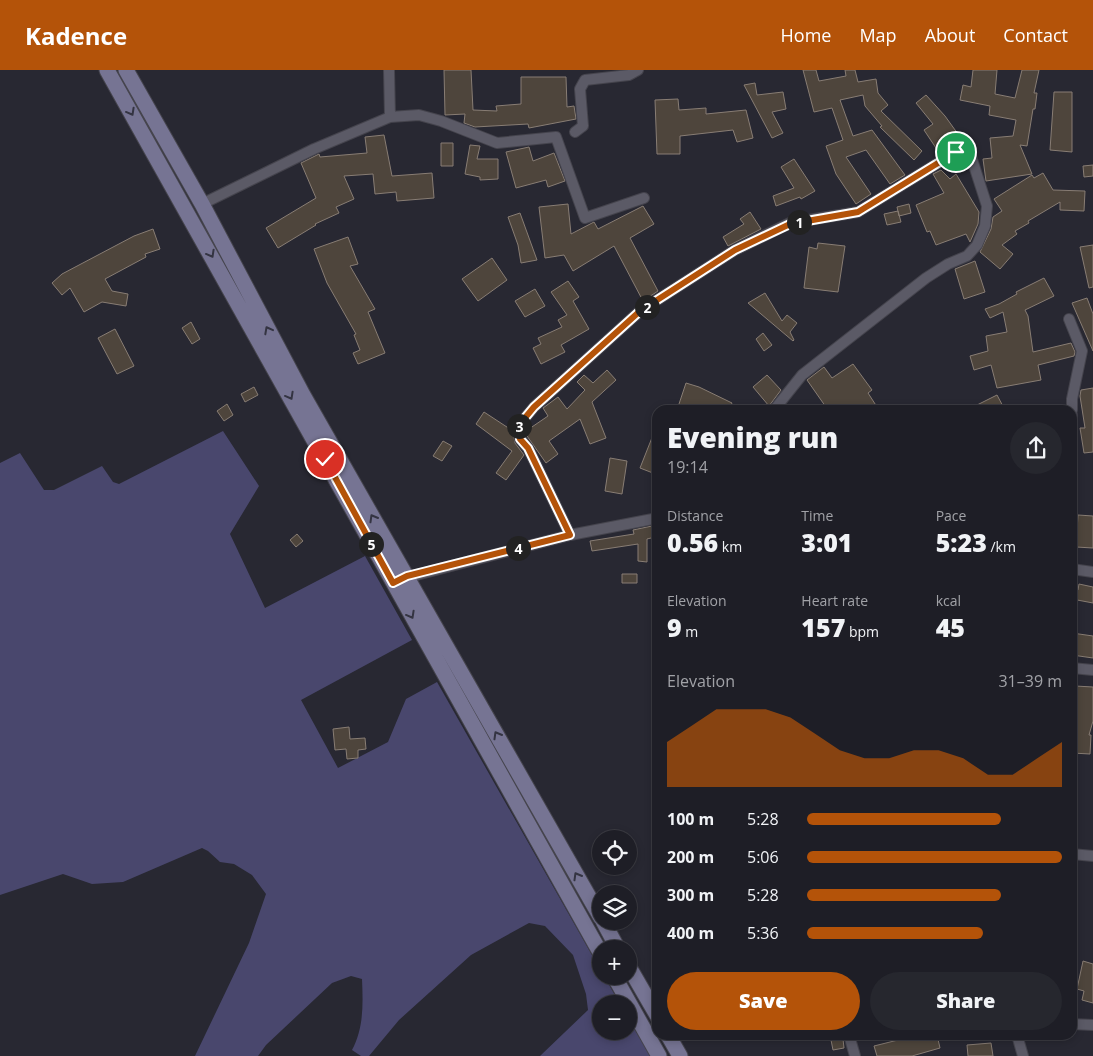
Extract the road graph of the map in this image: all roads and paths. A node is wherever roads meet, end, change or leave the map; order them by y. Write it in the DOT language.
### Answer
graph roads {
  1 [pos="107,70"];
  2 [pos="126,70"];
  3 [pos="390,70"];
  4 [pos="638,70"];
  5 [pos="390,117"];
  6 [pos="575,132"];
  7 [pos="644,198"];
  8 [pos="202,204"];
  9 [pos="1069,319"];
  10 [pos="778,405"];
  11 [pos="1072,405"];
  12 [pos="652,519"];
  13 [pos="570,535"];
  14 [pos="1077,570"];
  15 [pos="1093,572"];
  16 [pos="400,579"];
  17 [pos="1077,668"];
  18 [pos="1093,670"];
  19 [pos="1077,854"];
  20 [pos="1093,856"];
  21 [pos="592,903"];
  22 [pos="593,940"];
  23 [pos="637,981"];
  24 [pos="619,985"];
  25 [pos="652,1007"];
  26 [pos="1077,1024"];
  27 [pos="1093,1025"];
  28 [pos="671,1040"];
  29 [pos="850,1040"];
  30 [pos="1018,1040"];
  31 [pos="659,1056"];
  32 [pos="680,1056"];
  33 [pos="855,1056"];
  34 [pos="1023,1056"];
  1 -- 16 [label="main road, one-way"];
  2 -- 8 [label="main road"];
  3 -- 5 [label="street"];
  4 -- 6 [label="street"];
  5 -- 7 [label="street"];
  5 -- 8 [label="street"];
  16 -- 8 [label="main road, one-way"];
  9 -- 11 [label="street"];
  10 -- 13 [label="street"];
  12 -- 13 [label="street"];
  13 -- 16 [label="street"];
  14 -- 15 [label="street"];
  21 -- 16 [label="main road, one-way"];
  16 -- 22 [label="main road, one-way"];
  17 -- 18 [label="street"];
  19 -- 20 [label="street"];
  23 -- 25 [label="main road"];
  24 -- 31 [label="main road"];
  26 -- 27 [label="street"];
  28 -- 32 [label="main road"];
  29 -- 33 [label="street"];
  30 -- 34 [label="street"];
}
